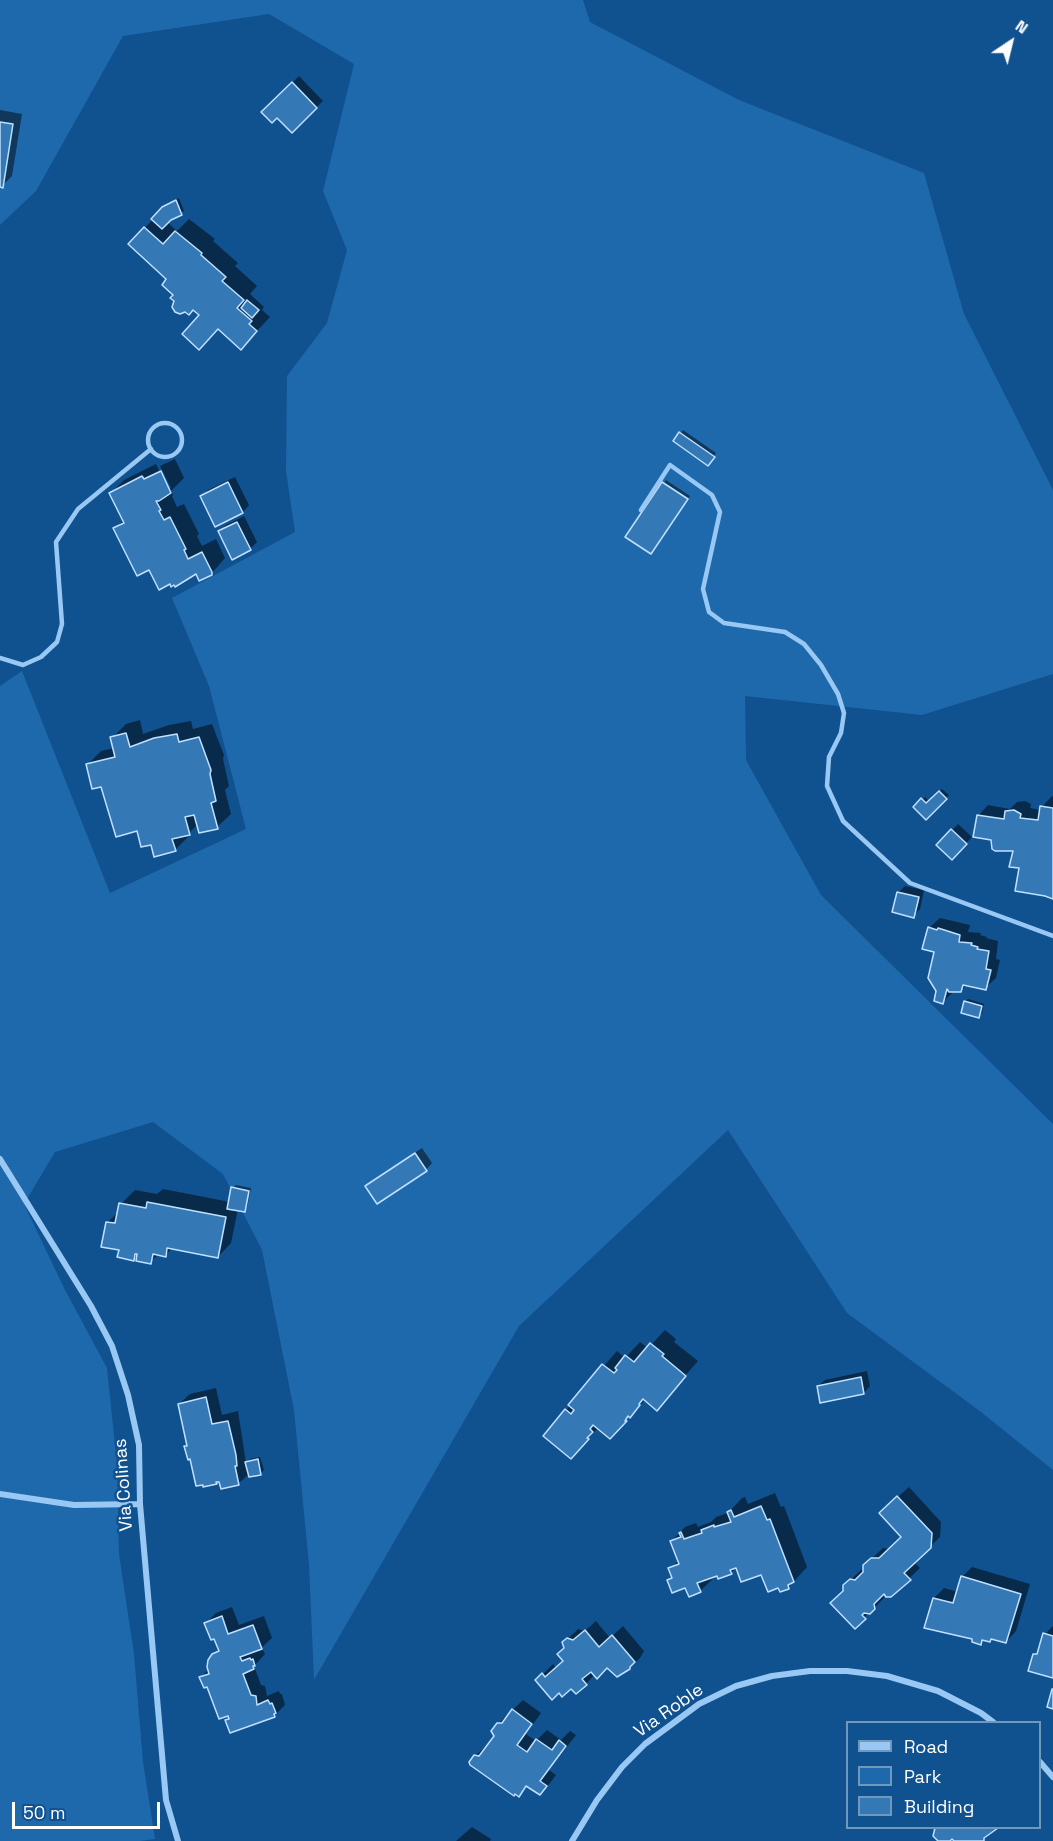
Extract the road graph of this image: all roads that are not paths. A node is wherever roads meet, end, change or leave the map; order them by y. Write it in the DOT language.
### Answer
graph roads {
  1 [pos="151,449"];
  2 [pos="641,510"];
  3 [pos="0,658"];
  4 [pos="1053,936"];
  5 [pos="0,1159"];
  6 [pos="0,1494"];
  7 [pos="140,1504"];
  8 [pos="992,1721"];
  9 [pos="1041,1763"];
  10 [pos="1053,1777"];
  11 [pos="178,1841"];
  12 [pos="572,1841"];
  1 -- 1 [label="lane"];
  1 -- 3 [label="lane"];
  2 -- 4 [label="lane"];
  5 -- 7 [label="street, Via Colinas"];
  6 -- 7 [label="street"];
  7 -- 11 [label="street, Via Colinas"];
  8 -- 12 [label="street, Via Roble"];
  9 -- 10 [label="street"];
}
